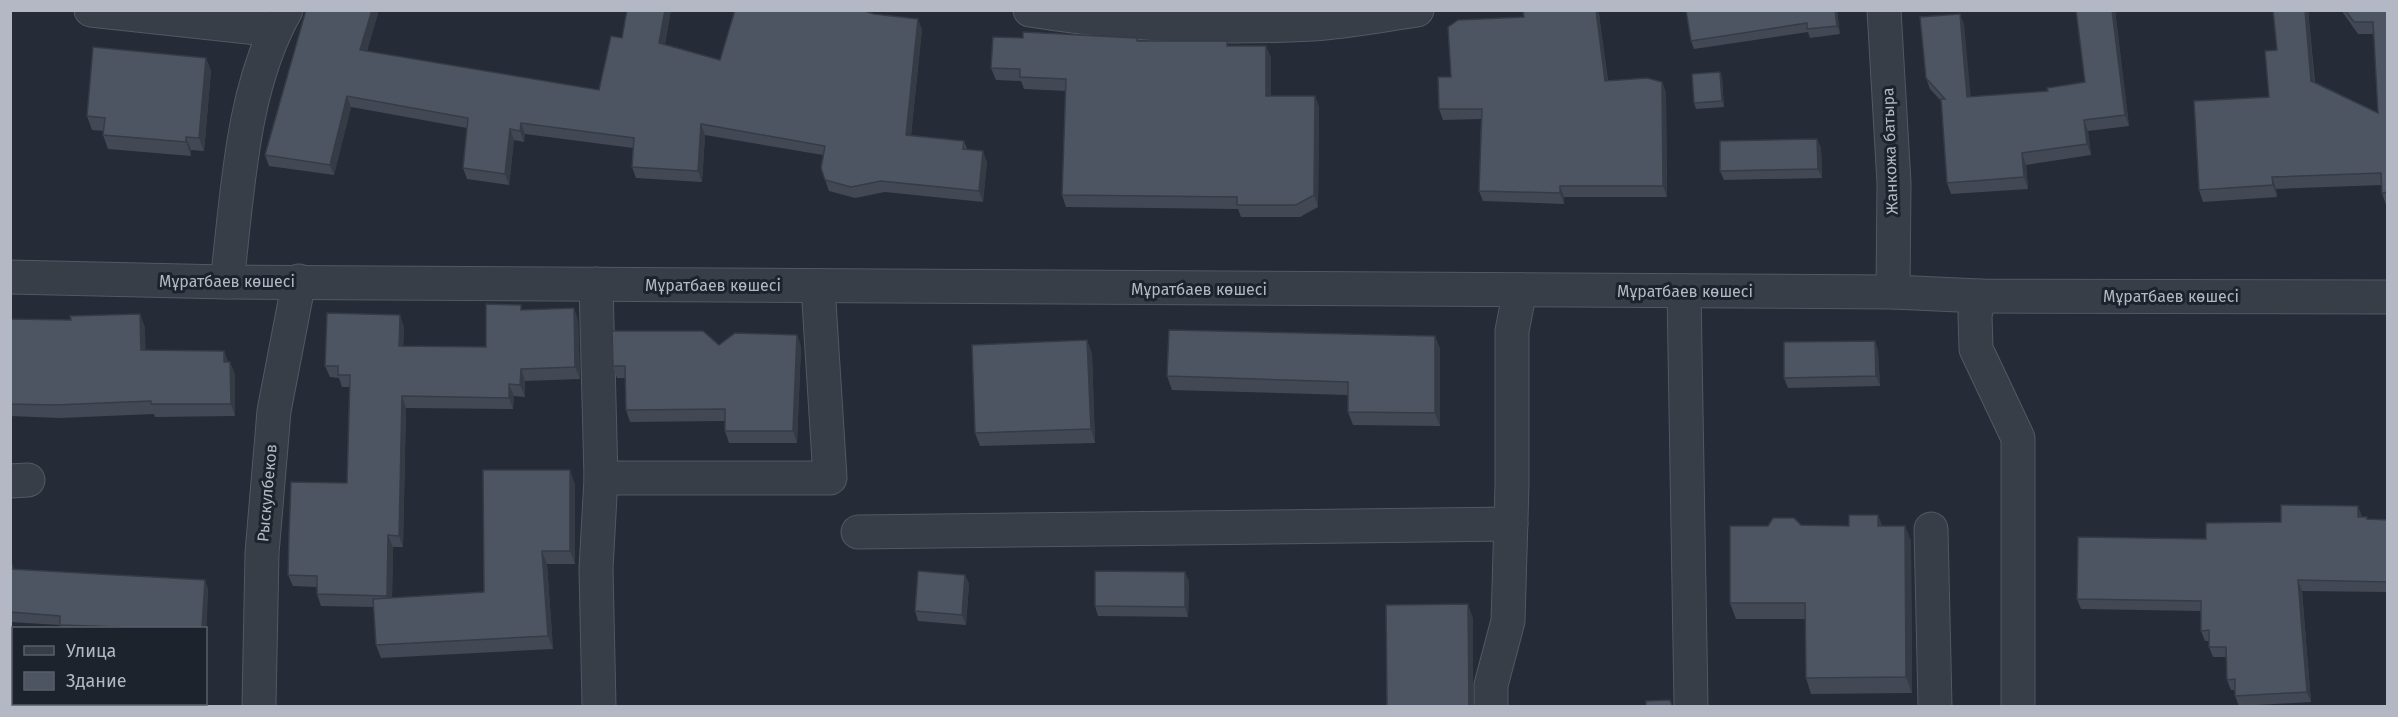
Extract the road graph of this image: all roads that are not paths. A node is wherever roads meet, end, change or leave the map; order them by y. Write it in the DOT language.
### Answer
graph roads {
  1 [pos="1030,10"];
  2 [pos="1417,10"];
  3 [pos="1884,10"];
  4 [pos="111,12"];
  5 [pos="280,20"];
  6 [pos="10,277"];
  7 [pos="299,281"];
  8 [pos="227,282"];
  9 [pos="596,284"];
  10 [pos="818,286"];
  11 [pos="1520,290"];
  12 [pos="1684,291"];
  13 [pos="1893,292"];
  14 [pos="1980,296"];
  15 [pos="2388,297"];
  16 [pos="601,478"];
  17 [pos="1511,524"];
  18 [pos="1931,529"];
  19 [pos="858,532"];
  20 [pos="259,706"];
  21 [pos="599,706"];
  22 [pos="1491,706"];
  23 [pos="1691,706"];
  24 [pos="1935,706"];
  25 [pos="2018,706"];
  1 -- 2 [label="street"];
  3 -- 13 [label="street, Жанкожа батыра"];
  4 -- 5 [label="street"];
  5 -- 8 [label="street"];
  6 -- 8 [label="street, Мұратбаев көшесі"];
  7 -- 8 [label="street, Мұратбаев көшесі"];
  7 -- 9 [label="street, Мұратбаев көшесі"];
  7 -- 20 [label="street, Рыскулбеков"];
  9 -- 10 [label="street, Мұратбаев көшесі"];
  9 -- 16 [label="street"];
  10 -- 11 [label="street, Мұратбаев көшесі"];
  10 -- 16 [label="street"];
  11 -- 12 [label="street, Мұратбаев көшесі"];
  11 -- 17 [label="street"];
  12 -- 13 [label="street, Мұратбаев көшесі"];
  12 -- 23 [label="street"];
  13 -- 14 [label="street, Мұратбаев көшесі"];
  14 -- 15 [label="street, Мұратбаев көшесі"];
  14 -- 25 [label="street"];
  16 -- 21 [label="street"];
  17 -- 19 [label="street"];
  17 -- 22 [label="street"];
  18 -- 24 [label="street"];
}
